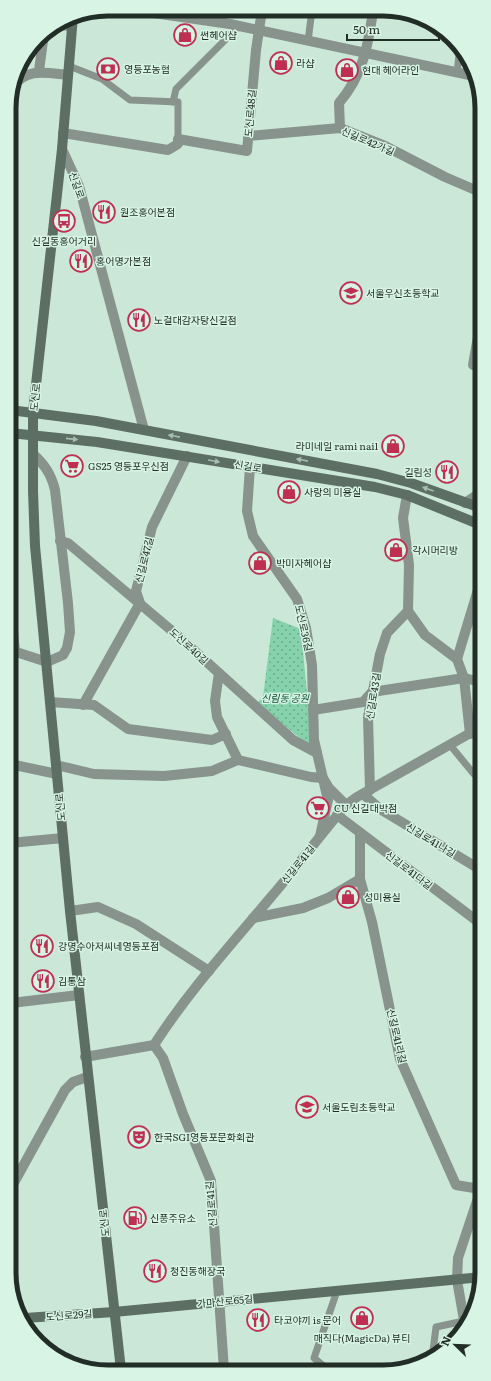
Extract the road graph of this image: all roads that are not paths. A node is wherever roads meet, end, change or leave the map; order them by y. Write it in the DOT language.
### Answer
graph roads {
  1 [pos="202,16"];
  2 [pos="261,16"];
  3 [pos="311,16"];
  4 [pos="372,16"];
  5 [pos="72,24"];
  6 [pos="239,26"];
  7 [pos="260,30"];
  8 [pos="308,40"];
  9 [pos="43,43"];
  10 [pos="366,53"];
  11 [pos="459,56"];
  12 [pos="68,71"];
  13 [pos="39,72"];
  14 [pos="457,73"];
  15 [pos="469,75"];
  16 [pos="21,78"];
  17 [pos="173,102"];
  18 [pos="340,128"];
  19 [pos="63,133"];
  20 [pos="248,136"];
  21 [pos="178,139"];
  22 [pos="62,149"];
  23 [pos="475,190"];
  24 [pos="475,354"];
  25 [pos="475,365"];
  26 [pos="16,411"];
  27 [pos="33,412"];
  28 [pos="144,430"];
  29 [pos="16,434"];
  30 [pos="33,435"];
  31 [pos="33,454"];
  32 [pos="187,456"];
  33 [pos="250,467"];
  34 [pos="407,496"];
  35 [pos="475,496"];
  36 [pos="465,503"];
  37 [pos="475,506"];
  38 [pos="475,523"];
  39 [pos="60,541"];
  40 [pos="475,600"];
  41 [pos="140,604"];
  42 [pos="408,611"];
  43 [pos="16,652"];
  44 [pos="457,659"];
  45 [pos="46,662"];
  46 [pos="219,673"];
  47 [pos="464,678"];
  48 [pos="475,681"];
  49 [pos="372,692"];
  50 [pos="50,702"];
  51 [pos="84,704"];
  52 [pos="313,710"];
  53 [pos="475,731"];
  54 [pos="226,734"];
  55 [pos="470,734"];
  56 [pos="450,745"];
  57 [pos="317,753"];
  58 [pos="238,760"];
  59 [pos="16,765"];
  60 [pos="57,770"];
  61 [pos="475,775"];
  62 [pos="323,778"];
  63 [pos="367,792"];
  64 [pos="346,805"];
  65 [pos="337,815"];
  66 [pos="360,833"];
  67 [pos="63,838"];
  68 [pos="319,838"];
  69 [pos="16,842"];
  70 [pos="475,866"];
  71 [pos="360,879"];
  72 [pos="70,911"];
  73 [pos="254,918"];
  74 [pos="475,919"];
  75 [pos="209,971"];
  76 [pos="79,995"];
  77 [pos="16,1001"];
  78 [pos="154,1045"];
  79 [pos="85,1057"];
  80 [pos="88,1077"];
  81 [pos="16,1179"];
  82 [pos="475,1187"];
  83 [pos="475,1206"];
  84 [pos="475,1278"];
  85 [pos="457,1280"];
  86 [pos="337,1291"];
  87 [pos="218,1302"];
  88 [pos="114,1312"];
  89 [pos="27,1318"];
  90 [pos="463,1319"];
  91 [pos="459,1325"];
  92 [pos="433,1350"];
  93 [pos="120,1365"];
  94 [pos="224,1365"];
  95 [pos="321,1365"];
  1 -- 6 [label="street"];
  2 -- 7 [label="street, 도신로48길"];
  3 -- 8 [label="lane"];
  4 -- 10 [label="street"];
  5 -- 12 [label="main road, 도신로"];
  6 -- 7 [label="street"];
  6 -- 17 [label="lane"];
  7 -- 8 [label="street"];
  7 -- 20 [label="street, 도신로48길"];
  8 -- 10 [label="street"];
  9 -- 13 [label="street"];
  10 -- 14 [label="street"];
  10 -- 18 [label="street"];
  11 -- 14 [label="lane"];
  12 -- 13 [label="street"];
  12 -- 17 [label="lane"];
  12 -- 19 [label="main road, 도신로"];
  13 -- 16 [label="street"];
  14 -- 15 [label="street"];
  17 -- 21 [label="lane"];
  18 -- 20 [label="street, 신길로42가길"];
  18 -- 23 [label="street, 신길로42가길"];
  19 -- 21 [label="street"];
  19 -- 22 [label="main road, 도신로"];
  20 -- 21 [label="street, 도신로48길"];
  22 -- 27 [label="main road, 도신로"];
  22 -- 28 [label="street, 신길로"];
  24 -- 25 [label="street"];
  26 -- 27 [label="main road, 신길로"];
  27 -- 28 [label="main road, 신길로"];
  27 -- 30 [label="main road, 도신로"];
  36 -- 28 [label="main road, 신길로, one-way"];
  29 -- 30 [label="main road, 신길로"];
  30 -- 31 [label="main road, 도신로"];
  30 -- 32 [label="main road, 신길로, one-way"];
  31 -- 39 [label="street"];
  31 -- 45 [label="main road, 도신로"];
  32 -- 33 [label="main road, 신길로, one-way"];
  32 -- 41 [label="street, 신길로47길"];
  33 -- 34 [label="main road, 신길로"];
  33 -- 52 [label="street, 도신로36길"];
  34 -- 38 [label="main road, 신길로"];
  34 -- 42 [label="street"];
  35 -- 36 [label="street"];
  36 -- 37 [label="main road, 신길로"];
  39 -- 41 [label="street, 도신로40길"];
  39 -- 45 [label="street"];
  40 -- 44 [label="street"];
  41 -- 46 [label="street, 도신로40길"];
  41 -- 51 [label="street"];
  42 -- 44 [label="street"];
  42 -- 49 [label="street, 신길로43길"];
  43 -- 45 [label="street"];
  44 -- 47 [label="street"];
  45 -- 50 [label="main road, 도신로"];
  46 -- 54 [label="street"];
  46 -- 57 [label="street, 도신로40길"];
  47 -- 48 [label="street"];
  47 -- 49 [label="street"];
  47 -- 55 [label="street"];
  49 -- 52 [label="street"];
  49 -- 63 [label="street, 신길로43길"];
  50 -- 51 [label="street"];
  50 -- 60 [label="main road, 도신로"];
  51 -- 54 [label="street"];
  52 -- 57 [label="street, 도신로36길"];
  53 -- 55 [label="street, 신길로41길"];
  54 -- 58 [label="street"];
  55 -- 56 [label="street, 신길로41길"];
  56 -- 61 [label="lane"];
  56 -- 63 [label="street, 신길로41길"];
  57 -- 62 [label="street, 도신로36길"];
  58 -- 60 [label="street"];
  58 -- 62 [label="street"];
  59 -- 60 [label="street"];
  60 -- 67 [label="main road, 도신로"];
  62 -- 64 [label="street, 도신로36길"];
  62 -- 68 [label="street, 도신로36길"];
  63 -- 64 [label="street, 신길로41길"];
  63 -- 70 [label="street, 신길로41나길"];
  64 -- 65 [label="street, 신길로41길"];
  65 -- 66 [label="street, 신길로41다길"];
  65 -- 68 [label="street, 신길로41길"];
  66 -- 71 [label="street, 신길로41라길"];
  66 -- 74 [label="street, 신길로41다길"];
  67 -- 69 [label="street"];
  67 -- 72 [label="main road, 도신로"];
  68 -- 73 [label="street, 신길로41길"];
  71 -- 73 [label="street"];
  71 -- 82 [label="street, 신길로41라길"];
  72 -- 75 [label="street"];
  72 -- 76 [label="main road, 도신로"];
  73 -- 75 [label="street, 신길로41길"];
  75 -- 78 [label="street, 신길로41길"];
  76 -- 77 [label="street"];
  76 -- 79 [label="main road, 도신로"];
  78 -- 79 [label="street"];
  78 -- 87 [label="street, 신길로41길"];
  79 -- 80 [label="main road, 도신로"];
  80 -- 81 [label="street"];
  80 -- 88 [label="main road, 도신로"];
  83 -- 85 [label="street"];
  84 -- 85 [label="main road, 가마산로65길"];
  85 -- 86 [label="main road, 가마산로65길"];
  85 -- 90 [label="street"];
  86 -- 87 [label="main road, 가마산로65길"];
  86 -- 95 [label="lane"];
  87 -- 88 [label="main road, 가마산로65길"];
  87 -- 94 [label="street, 신길로41길"];
  88 -- 89 [label="main road, 도신로29길"];
  88 -- 93 [label="main road, 도신로"];
  91 -- 92 [label="lane"];
}
